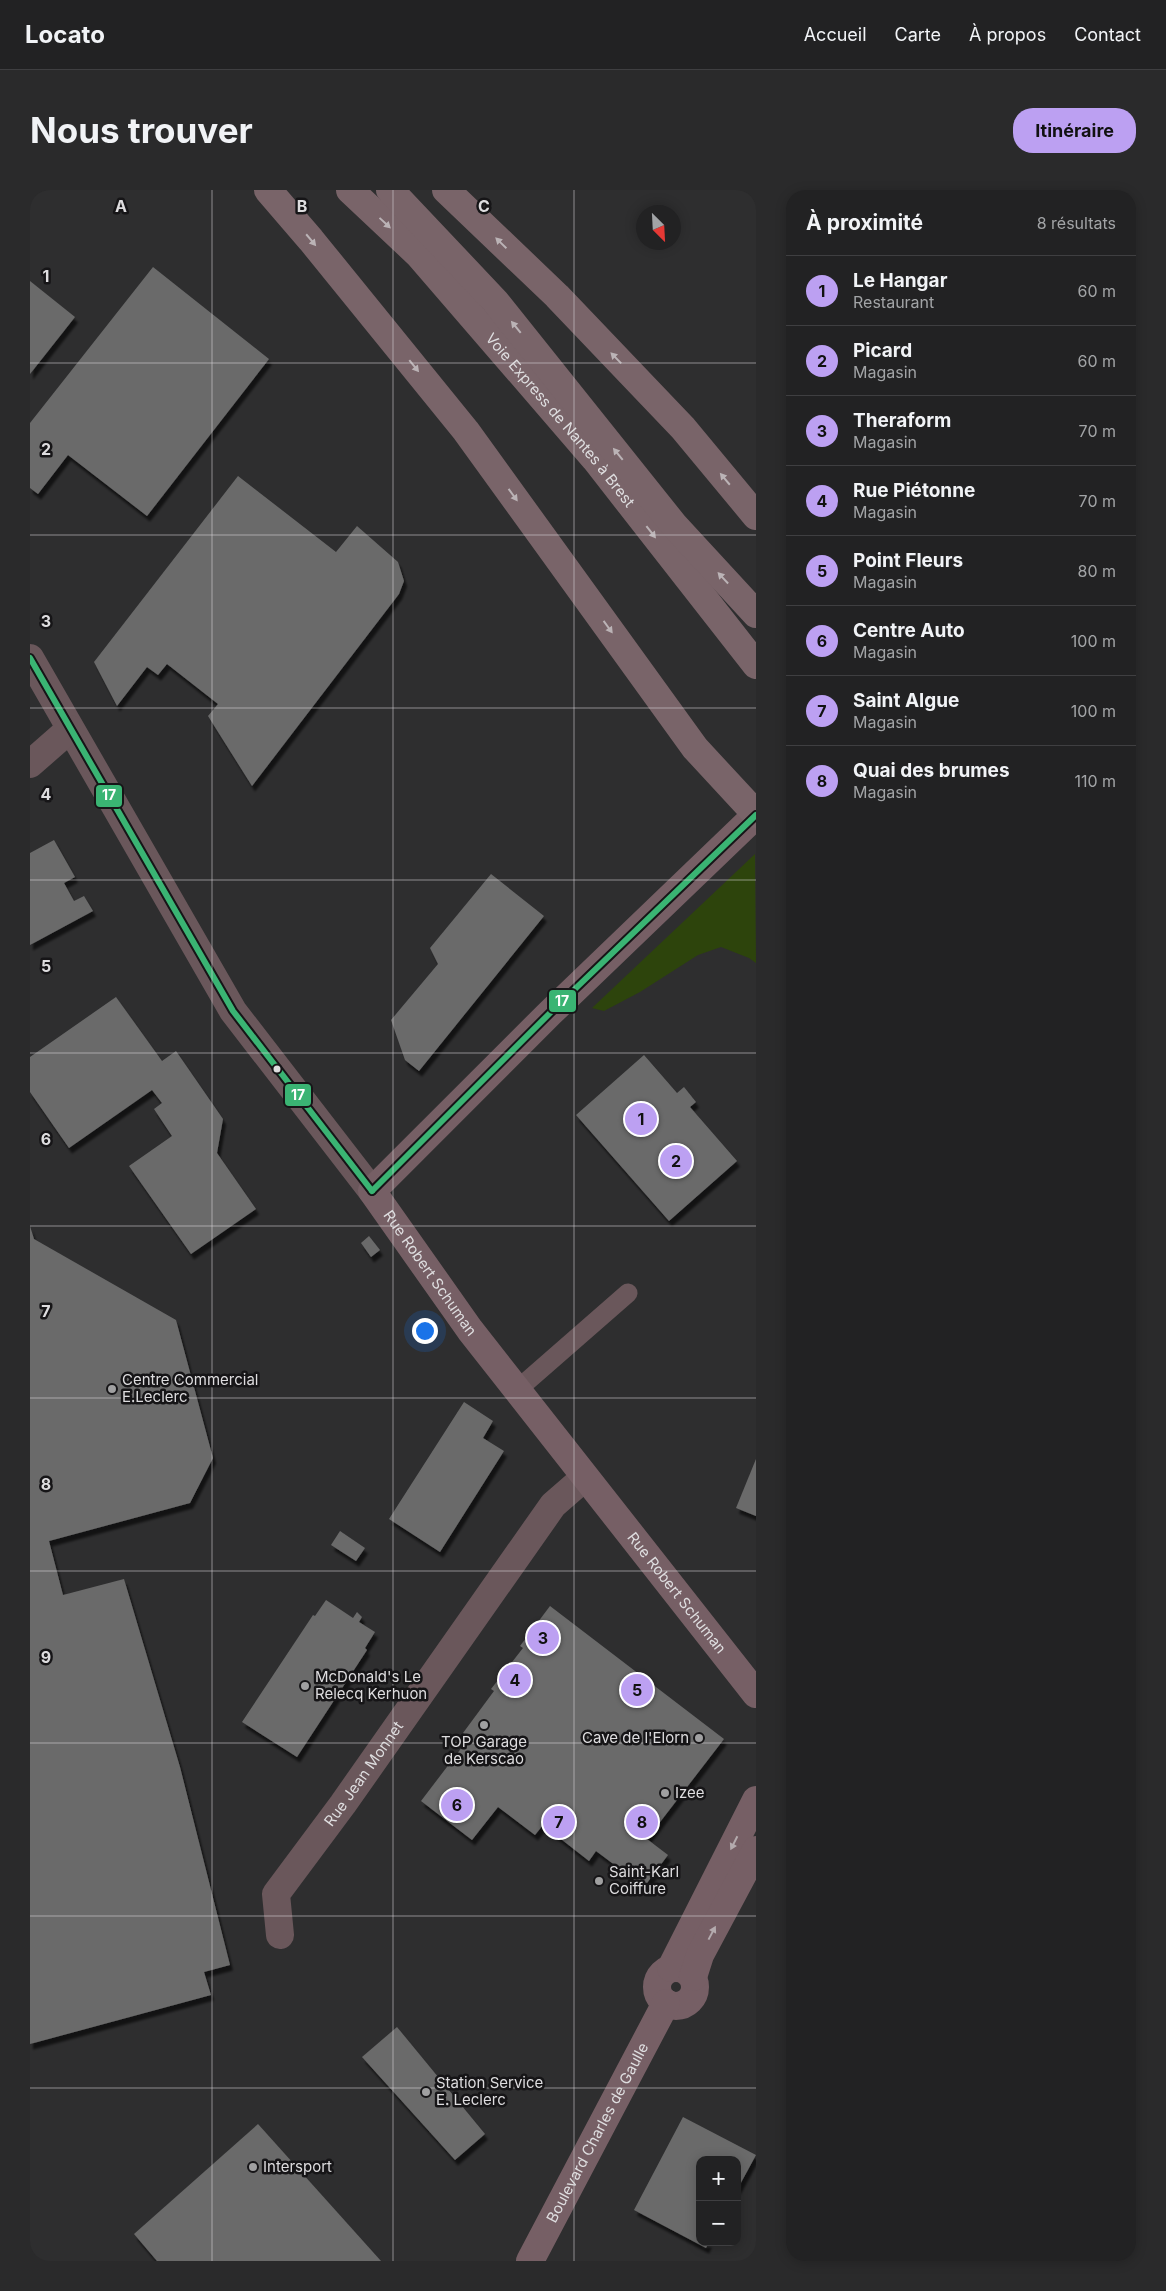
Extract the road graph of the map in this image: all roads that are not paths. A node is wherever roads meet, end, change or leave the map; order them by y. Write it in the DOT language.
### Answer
graph roads {
  1 [pos="268,190"];
  2 [pos="350,190"];
  3 [pos="390,190"];
  4 [pos="446,190"];
  5 [pos="756,516"];
  6 [pos="756,614"];
  7 [pos="30,658"];
  8 [pos="756,665"];
  9 [pos="70,729"];
  10 [pos="30,764"];
  11 [pos="756,815"];
  12 [pos="372,1191"];
  13 [pos="628,1293"];
  14 [pos="517,1390"];
  15 [pos="584,1478"];
  16 [pos="756,1694"];
  17 [pos="756,1800"];
  18 [pos="756,1850"];
  19 [pos="280,1935"];
  20 [pos="682,1973"];
  21 [pos="530,2261"];
  1 -- 11 [label="highway, one-way"];
  2 -- 8 [label="highway, Voie Express de Nantes à Brest, one-way"];
  6 -- 3 [label="highway, Voie Express de Nantes à Brest, one-way"];
  5 -- 4 [label="highway, one-way"];
  7 -- 9 [label="street, Rue Robert Schuman"];
  9 -- 10 [label="street"];
  9 -- 12 [label="street, Rue Robert Schuman"];
  11 -- 12 [label="street"];
  12 -- 14 [label="street, Rue Robert Schuman"];
  13 -- 14 [label="lane"];
  14 -- 15 [label="street, Rue Robert Schuman"];
  15 -- 16 [label="street, Rue Robert Schuman"];
  15 -- 19 [label="street, Rue Jean Monnet"];
  17 -- 20 [label="street, one-way"];
  20 -- 18 [label="street, Boulevard Charles de Gaulle, one-way"];
  20 -- 21 [label="street, Boulevard Charles de Gaulle"];
}
